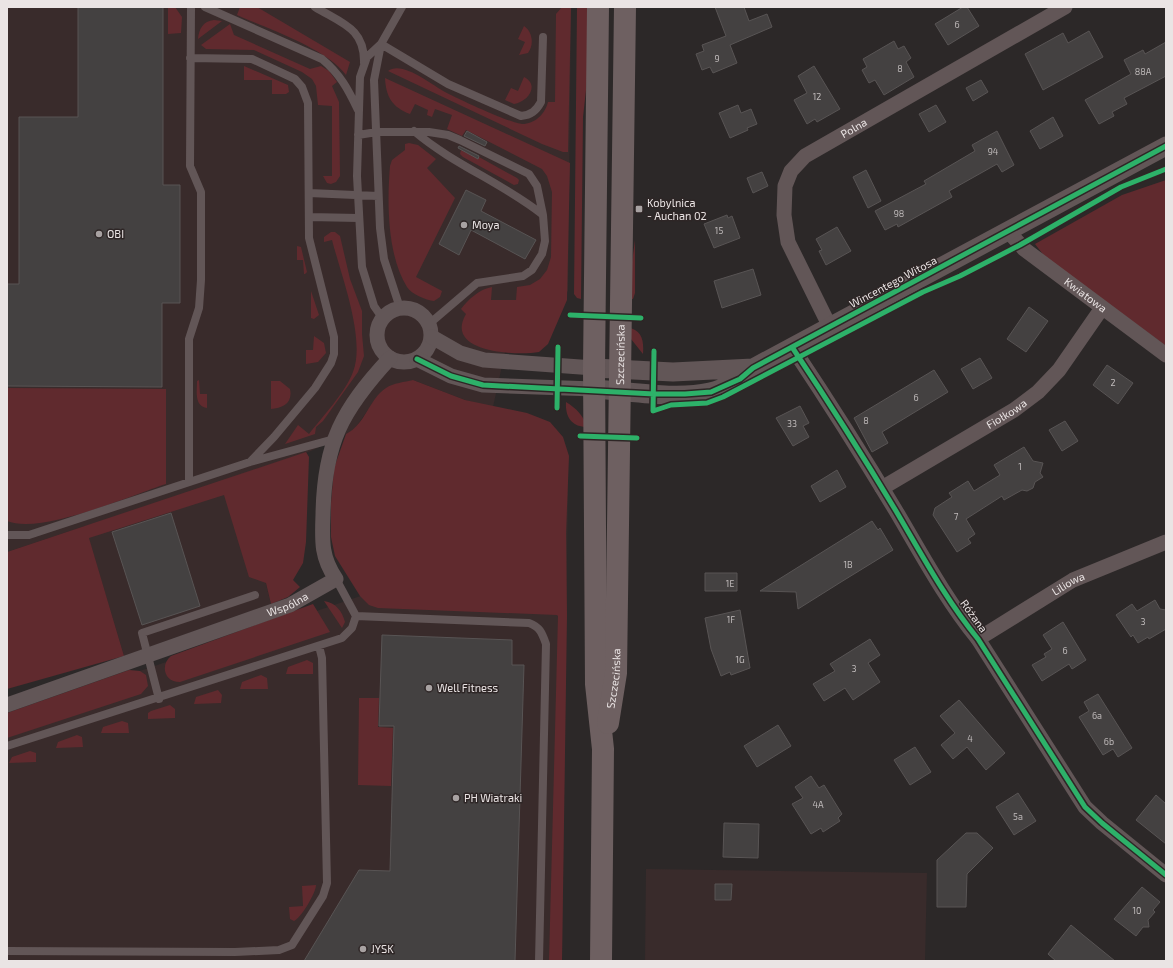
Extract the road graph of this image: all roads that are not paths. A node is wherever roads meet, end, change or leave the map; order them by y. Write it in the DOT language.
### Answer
graph roads {
  1 [pos="191,7"];
  2 [pos="205,7"];
  3 [pos="315,7"];
  4 [pos="402,7"];
  5 [pos="598,7"];
  6 [pos="624,7"];
  7 [pos="1065,7"];
  8 [pos="542,37"];
  9 [pos="380,44"];
  10 [pos="190,58"];
  11 [pos="364,64"];
  12 [pos="358,111"];
  13 [pos="414,131"];
  14 [pos="377,132"];
  15 [pos="358,135"];
  16 [pos="1166,146"];
  17 [pos="309,193"];
  18 [pos="357,196"];
  19 [pos="378,196"];
  20 [pos="543,215"];
  21 [pos="309,217"];
  22 [pos="358,218"];
  23 [pos="1008,231"];
  24 [pos="400,308"];
  25 [pos="1102,308"];
  26 [pos="383,319"];
  27 [pos="830,327"];
  28 [pos="430,331"];
  29 [pos="792,347"];
  30 [pos="1166,355"];
  31 [pos="390,358"];
  32 [pos="417,359"];
  33 [pos="594,368"];
  34 [pos="620,368"];
  35 [pos="753,368"];
  36 [pos="594,390"];
  37 [pos="620,391"];
  38 [pos="334,439"];
  39 [pos="250,462"];
  40 [pos="189,482"];
  41 [pos="882,488"];
  42 [pos="7,535"];
  43 [pos="1166,542"];
  44 [pos="336,579"];
  45 [pos="254,595"];
  46 [pos="356,616"];
  47 [pos="978,639"];
  48 [pos="319,646"];
  49 [pos="148,655"];
  50 [pos="159,698"];
  51 [pos="7,705"];
  52 [pos="7,746"];
  53 [pos="603,749"];
  54 [pos="1166,875"];
  55 [pos="7,951"];
  56 [pos="539,961"];
  57 [pos="601,961"];
  1 -- 10 [label="lane"];
  2 -- 12 [label="lane"];
  3 -- 11 [label="lane"];
  4 -- 9 [label="lane"];
  5 -- 33 [label="main road, Szczecińska"];
  6 -- 34 [label="main road, Szczecińska"];
  7 -- 27 [label="street, Polna"];
  8 -- 9 [label="lane"];
  9 -- 11 [label="lane"];
  9 -- 14 [label="lane"];
  10 -- 17 [label="lane"];
  10 -- 40 [label="lane"];
  11 -- 12 [label="lane"];
  12 -- 15 [label="lane"];
  13 -- 14 [label="lane"];
  13 -- 20 [label="lane"];
  13 -- 20 [label="lane"];
  14 -- 15 [label="lane"];
  14 -- 19 [label="lane"];
  15 -- 18 [label="lane"];
  16 -- 23 [label="street, Wincentego Witosa"];
  17 -- 18 [label="lane"];
  17 -- 21 [label="lane"];
  18 -- 19 [label="lane"];
  18 -- 22 [label="lane"];
  19 -- 24 [label="lane"];
  20 -- 28 [label="lane"];
  21 -- 22 [label="lane"];
  21 -- 39 [label="lane"];
  22 -- 26 [label="lane"];
  23 -- 25 [label="street, Kwiatowa"];
  23 -- 27 [label="street, Wincentego Witosa"];
  24 -- 26 [label="street"];
  24 -- 28 [label="street"];
  25 -- 30 [label="street, Kwiatowa"];
  25 -- 41 [label="street, Fiołkowa"];
  26 -- 31 [label="street"];
  27 -- 29 [label="street, Wincentego Witosa"];
  28 -- 32 [label="street"];
  28 -- 33 [label="street"];
  29 -- 35 [label="street, Wincentego Witosa"];
  29 -- 41 [label="street, Różana"];
  31 -- 32 [label="street"];
  31 -- 38 [label="street"];
  32 -- 36 [label="street"];
  33 -- 34 [label="street, Wincentego Witosa"];
  33 -- 36 [label="main road, Szczecińska"];
  34 -- 35 [label="street, Wincentego Witosa"];
  34 -- 37 [label="main road, Szczecińska"];
  35 -- 37 [label="street, Wincentego Witosa"];
  36 -- 37 [label="street, Wincentego Witosa"];
  36 -- 53 [label="main road, Szczecińska"];
  37 -- 53 [label="main road, Szczecińska"];
  38 -- 39 [label="lane"];
  38 -- 44 [label="street"];
  39 -- 40 [label="lane"];
  40 -- 42 [label="lane"];
  41 -- 47 [label="street, Różana"];
  43 -- 47 [label="street, Liliowa"];
  44 -- 46 [label="lane"];
  44 -- 49 [label="street, Wspólna"];
  45 -- 49 [label="lane"];
  46 -- 48 [label="lane"];
  46 -- 56 [label="lane"];
  47 -- 54 [label="street, Różana"];
  48 -- 50 [label="lane"];
  48 -- 55 [label="lane"];
  49 -- 50 [label="lane"];
  49 -- 51 [label="street, Wspólna"];
  50 -- 52 [label="lane"];
  53 -- 57 [label="main road, Szczecińska"];
}
